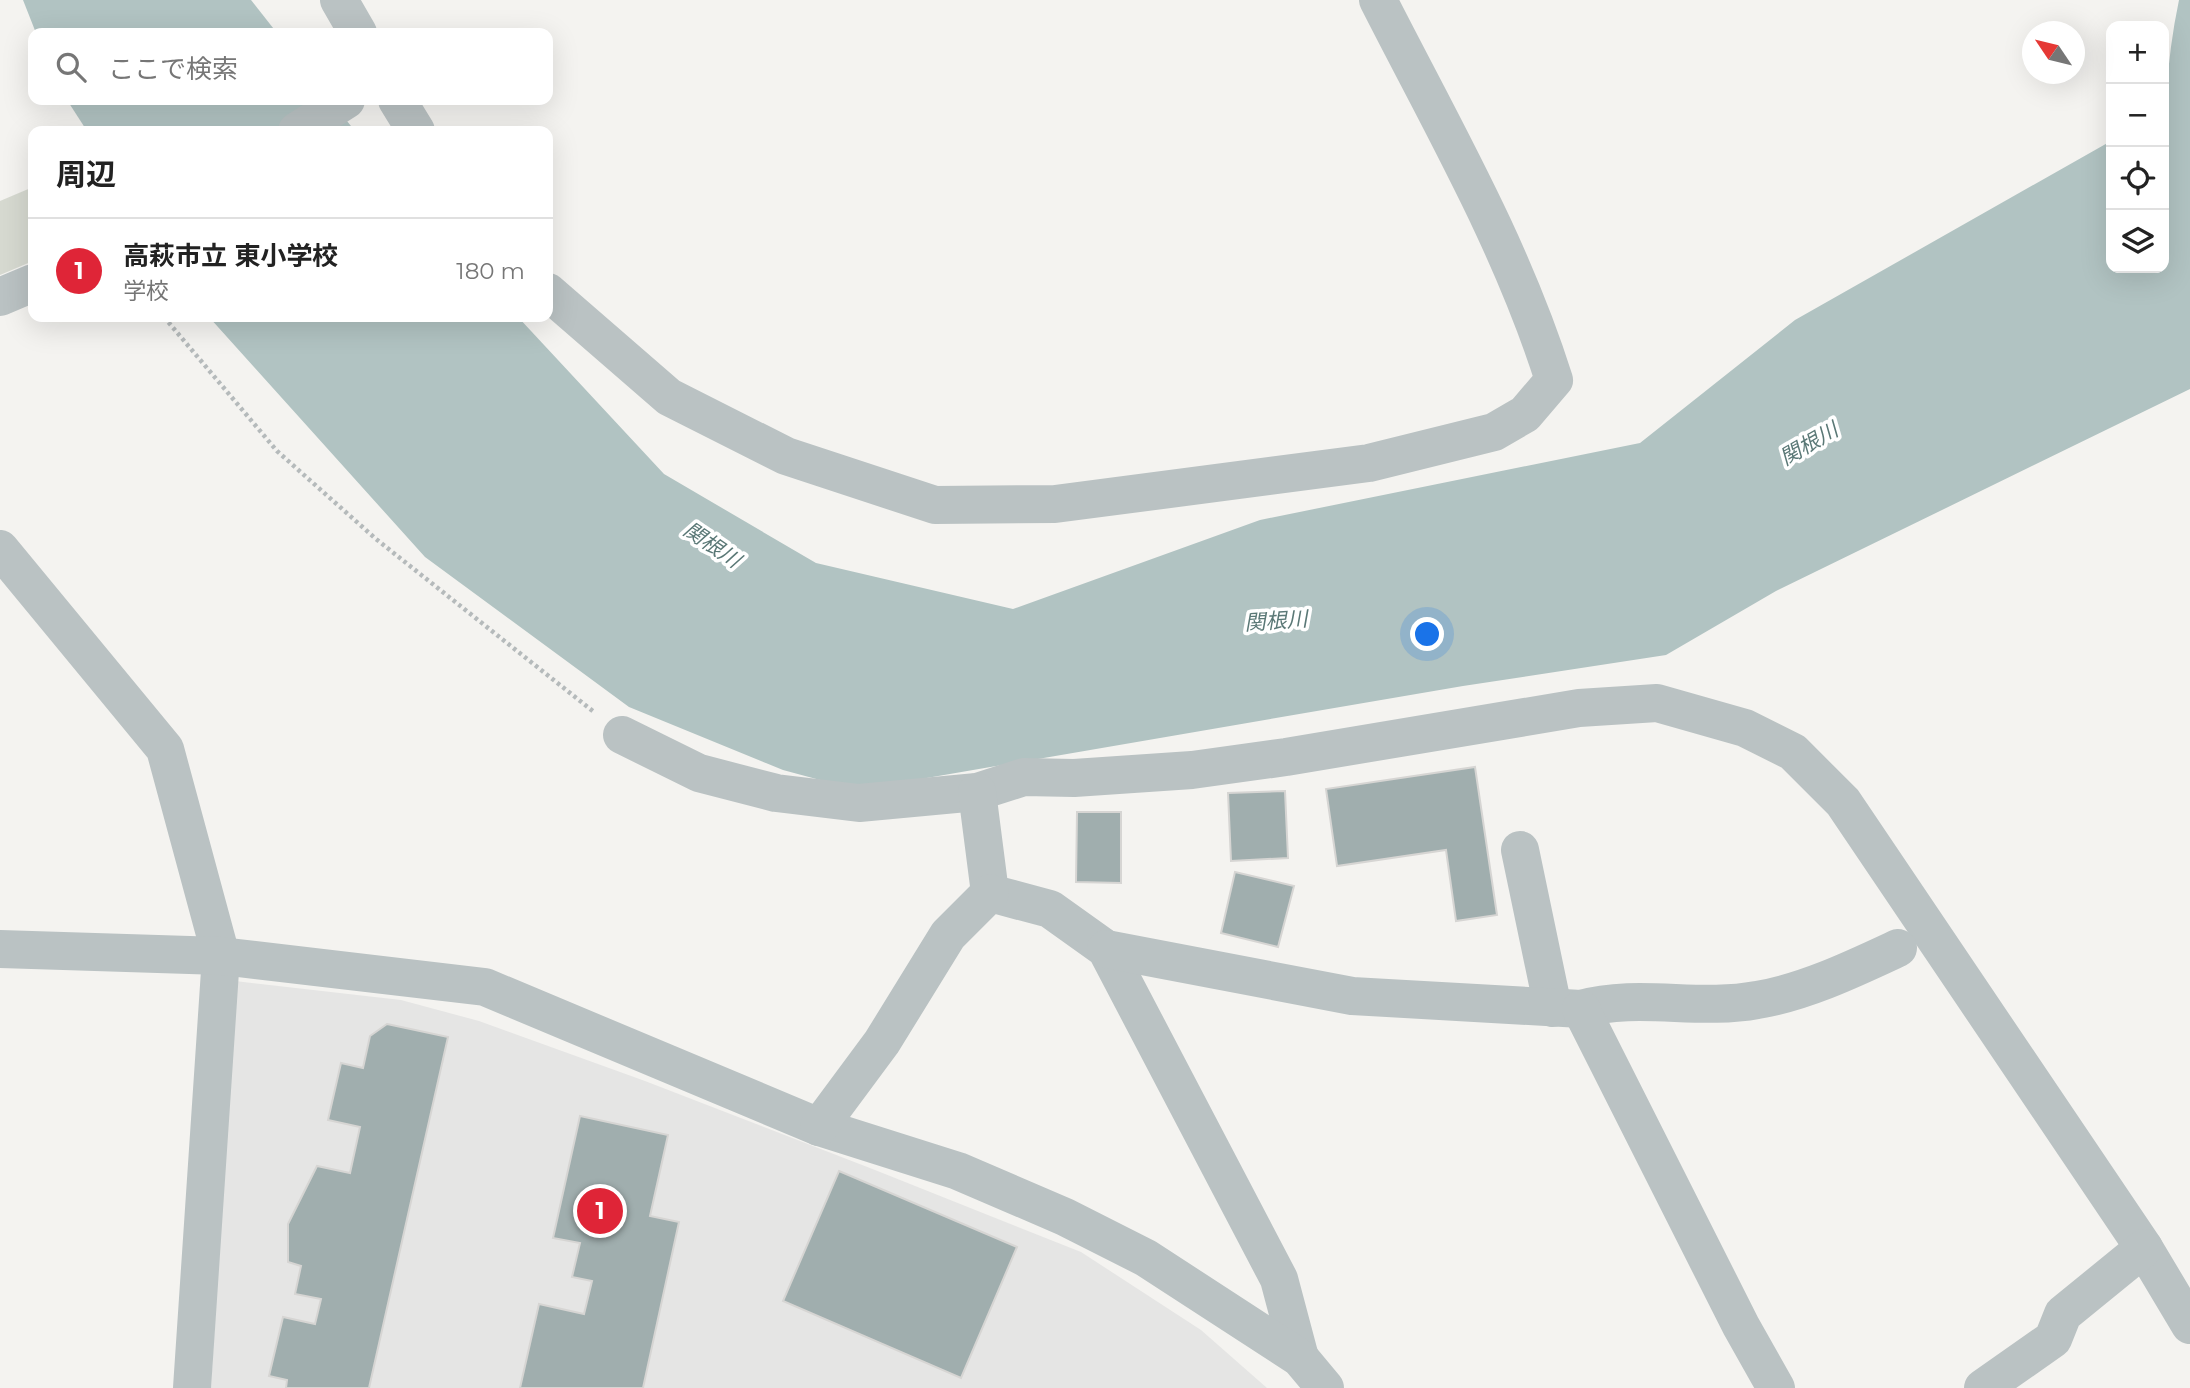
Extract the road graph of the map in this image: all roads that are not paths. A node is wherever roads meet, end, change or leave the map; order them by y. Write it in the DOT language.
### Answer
graph roads {
  1 [pos="339,0"];
  2 [pos="1378,0"];
  3 [pos="355,28"];
  4 [pos="338,105"];
  5 [pos="400,105"];
  6 [pos="305,126"];
  7 [pos="413,126"];
  8 [pos="28,285"];
  9 [pos="0,296"];
  10 [pos="553,296"];
  11 [pos="0,549"];
  12 [pos="622,734"];
  13 [pos="977,792"];
  14 [pos="1520,850"];
  15 [pos="989,893"];
  16 [pos="0,948"];
  17 [pos="1898,948"];
  18 [pos="1105,949"];
  19 [pos="221,956"];
  20 [pos="1567,1008"];
  21 [pos="819,1126"];
  22 [pos="2144,1248"];
  23 [pos="2190,1325"];
  24 [pos="1300,1358"];
  25 [pos="192,1388"];
  26 [pos="1325,1388"];
  27 [pos="1776,1388"];
  28 [pos="1983,1388"];
  1 -- 3 [label="street"];
  2 -- 10 [label="street"];
  4 -- 6 [label="street"];
  5 -- 7 [label="street"];
  8 -- 9 [label="street"];
  11 -- 19 [label="street"];
  12 -- 13 [label="street"];
  13 -- 15 [label="street"];
  13 -- 22 [label="street"];
  14 -- 20 [label="street"];
  15 -- 18 [label="street"];
  15 -- 21 [label="street"];
  16 -- 19 [label="street"];
  17 -- 20 [label="street"];
  18 -- 20 [label="street"];
  18 -- 24 [label="street"];
  19 -- 21 [label="street"];
  19 -- 25 [label="street"];
  20 -- 27 [label="street"];
  21 -- 24 [label="street"];
  22 -- 23 [label="street"];
  22 -- 28 [label="street"];
  24 -- 26 [label="street"];
}
